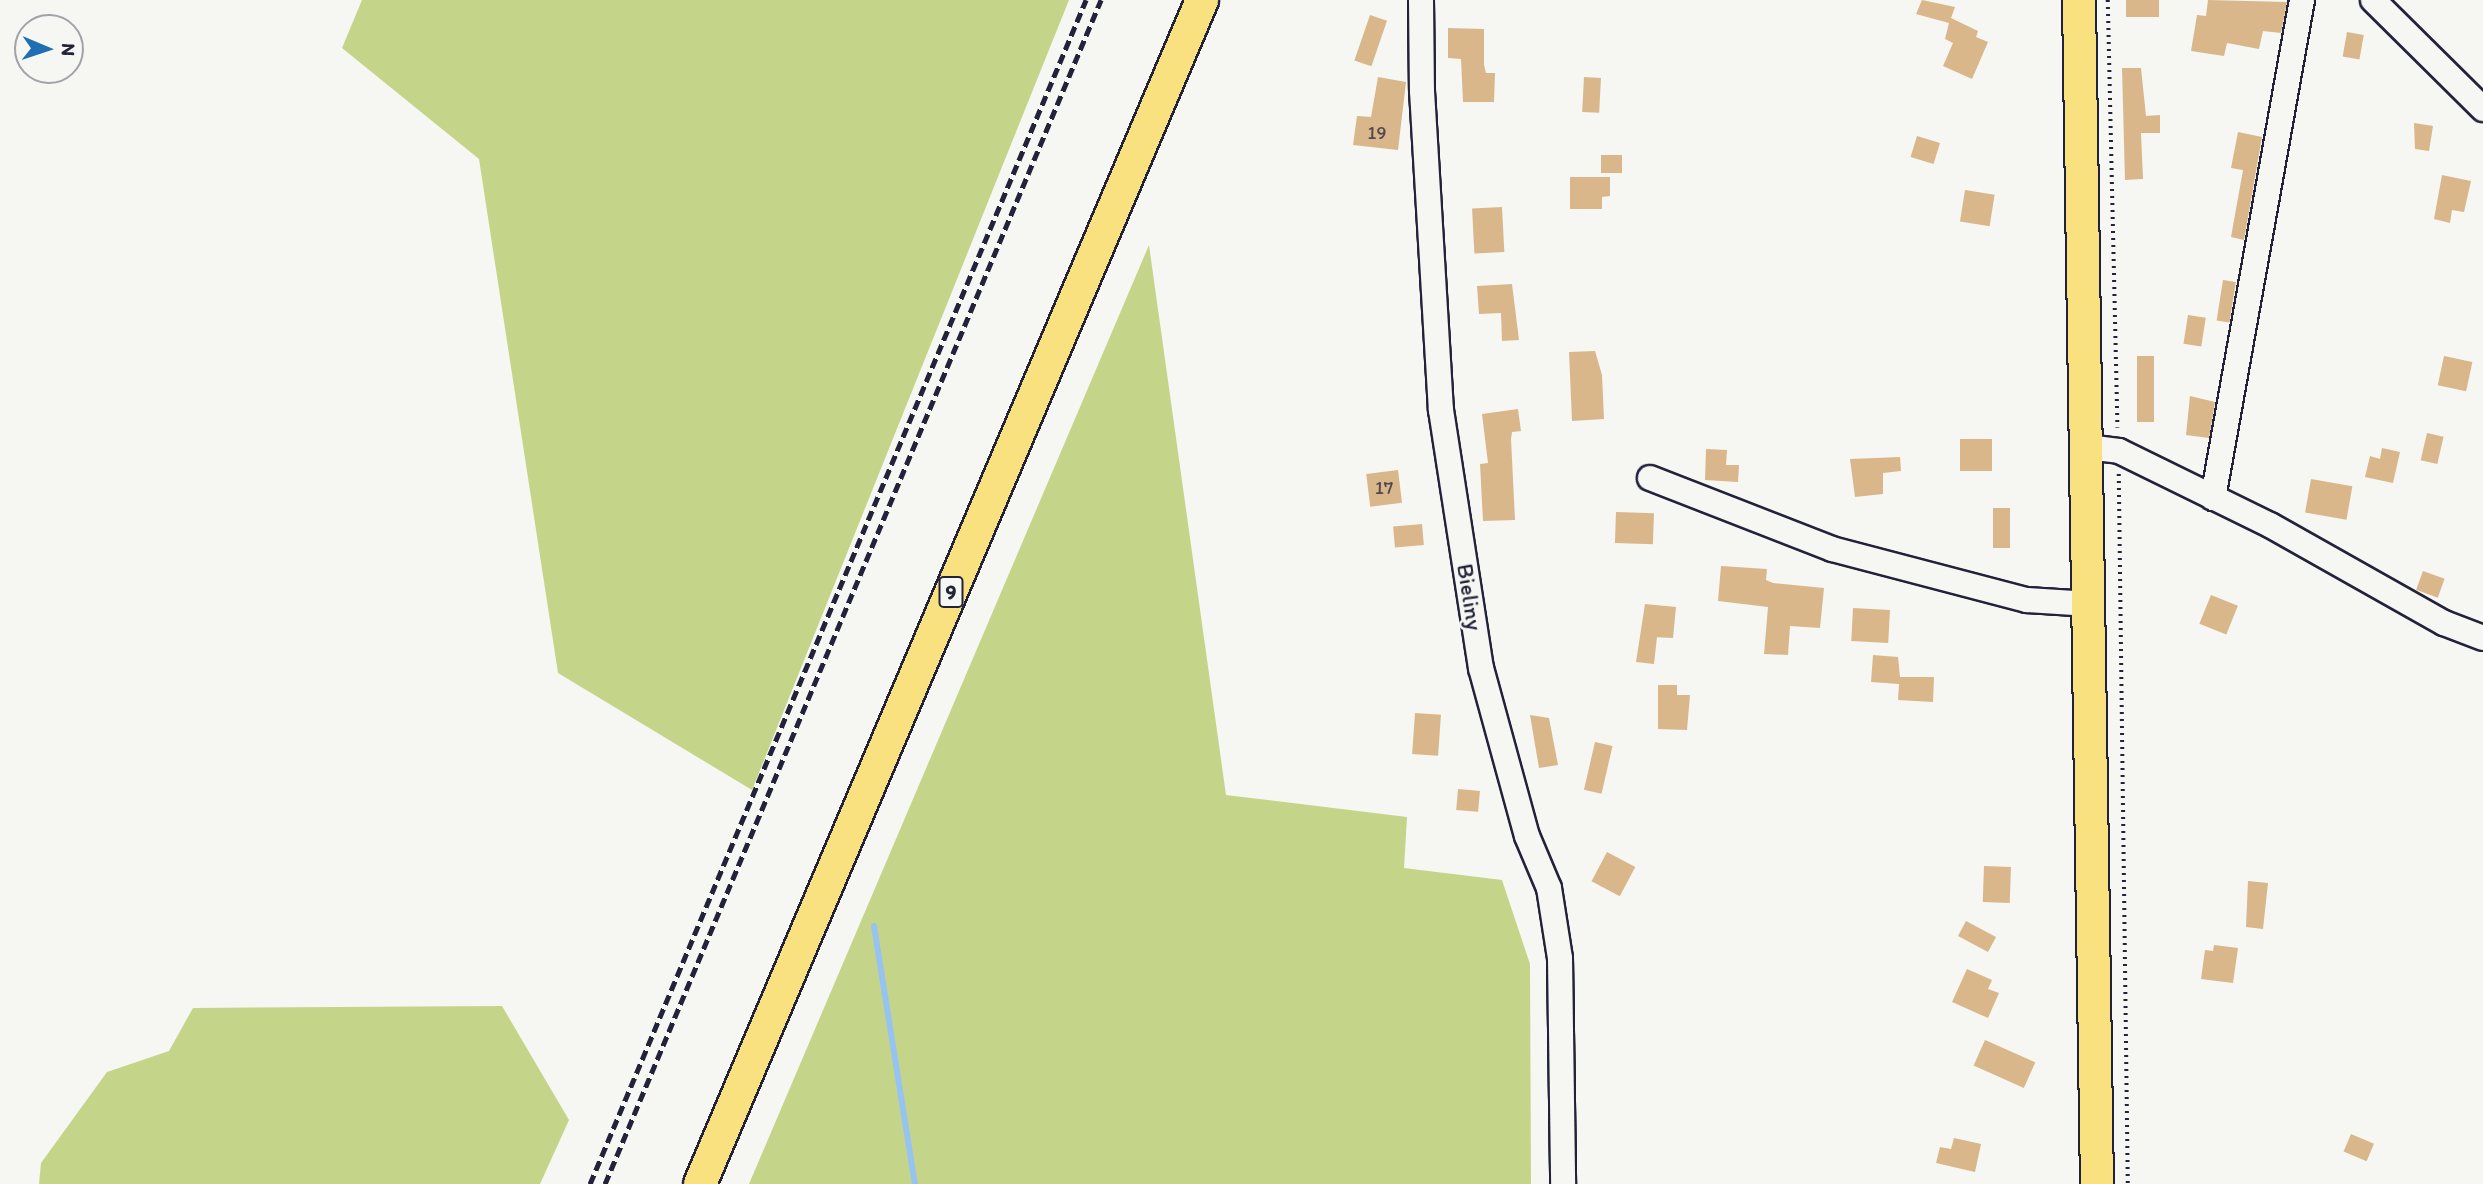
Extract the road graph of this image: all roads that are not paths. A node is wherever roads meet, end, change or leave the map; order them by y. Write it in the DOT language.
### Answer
graph roads {
  1 [pos="1202,0"];
  2 [pos="1422,0"];
  3 [pos="2079,0"];
  4 [pos="2302,0"];
  5 [pos="2373,0"];
  6 [pos="2483,109"];
  7 [pos="2087,447"];
  8 [pos="1650,478"];
  9 [pos="2213,498"];
  10 [pos="2090,604"];
  11 [pos="2483,638"];
  12 [pos="700,1184"];
  13 [pos="1563,1184"];
  14 [pos="2097,1184"];
  1 -- 12 [label="main road, 9"];
  2 -- 13 [label="street, Bieliny"];
  3 -- 7 [label="main road"];
  4 -- 9 [label="street"];
  5 -- 6 [label="street"];
  7 -- 9 [label="street"];
  7 -- 10 [label="main road"];
  8 -- 10 [label="street"];
  9 -- 11 [label="street"];
  10 -- 14 [label="main road"];
}
